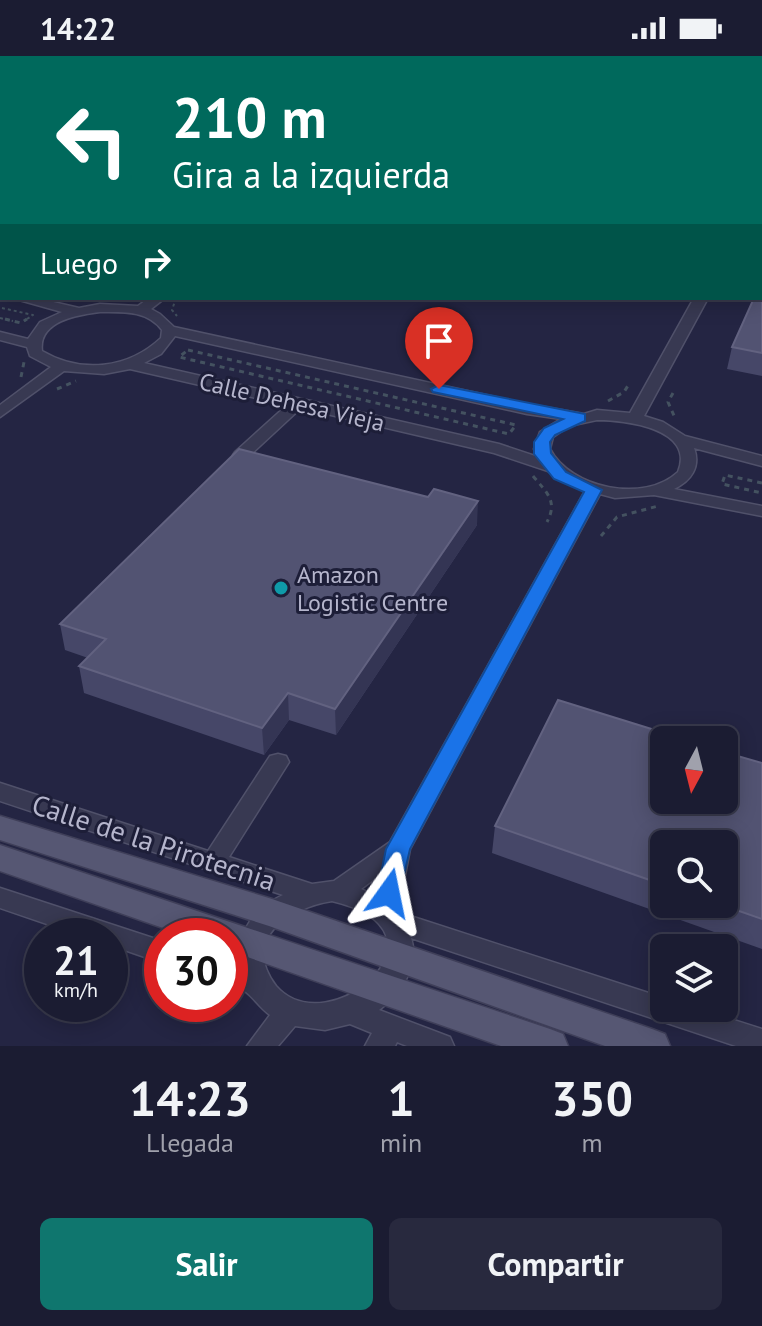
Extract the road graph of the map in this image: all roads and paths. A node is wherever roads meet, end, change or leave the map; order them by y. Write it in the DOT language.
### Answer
graph roads {
  1 [pos="28,300"];
  2 [pos="155,300"];
  3 [pos="700,300"];
  4 [pos="0,308"];
  5 [pos="141,310"];
  6 [pos="79,311"];
  7 [pos="0,318"];
  8 [pos="169,330"];
  9 [pos="0,336"];
  10 [pos="32,344"];
  11 [pos="19,354"];
  12 [pos="128,364"];
  13 [pos="61,367"];
  14 [pos="21,377"];
  15 [pos="629,384"];
  16 [pos="673,393"];
  17 [pos="600,402"];
  18 [pos="298,403"];
  19 [pos="0,412"];
  20 [pos="579,417"];
  21 [pos="635,418"];
  22 [pos="682,433"];
  23 [pos="509,434"];
  24 [pos="241,455"];
  25 [pos="762,461"];
  26 [pos="549,466"];
  27 [pos="525,471"];
  28 [pos="762,483"];
  29 [pos="594,490"];
  30 [pos="762,493"];
  31 [pos="658,498"];
  32 [pos="762,511"];
  33 [pos="547,522"];
  34 [pos="601,536"];
  35 [pos="278,762"];
  36 [pos="0,792"];
  37 [pos="0,828"];
  38 [pos="398,849"];
  39 [pos="0,858"];
  40 [pos="214,861"];
  41 [pos="338,892"];
  42 [pos="308,893"];
  43 [pos="0,898"];
  44 [pos="272,913"];
  45 [pos="387,917"];
  46 [pos="253,944"];
  47 [pos="144,946"];
  48 [pos="400,956"];
  49 [pos="248,978"];
  50 [pos="257,981"];
  51 [pos="385,991"];
  52 [pos="290,1011"];
  53 [pos="353,1013"];
  54 [pos="385,1037"];
  55 [pos="762,1042"];
  56 [pos="261,1046"];
  57 [pos="440,1046"];
  58 [pos="550,1046"];
  59 [pos="652,1046"];
  1 -- 6 [label="street"];
  2 -- 5 [label="street"];
  3 -- 21 [label="street"];
  4 -- 7 [label="path"];
  5 -- 6 [label="street"];
  5 -- 8 [label="street"];
  6 -- 10 [label="street"];
  8 -- 12 [label="street"];
  8 -- 20 [label="street, Calle Dehesa Vieja"];
  9 -- 10 [label="street"];
  10 -- 13 [label="street"];
  11 -- 14 [label="path"];
  12 -- 13 [label="street"];
  12 -- 18 [label="street, Calle Dehesa Vieja"];
  13 -- 19 [label="street"];
  15 -- 17 [label="path"];
  16 -- 22 [label="path"];
  18 -- 24 [label="street"];
  18 -- 26 [label="street, Calle Dehesa Vieja"];
  20 -- 21 [label="street, Calle Dehesa Vieja"];
  20 -- 26 [label="street"];
  21 -- 22 [label="street"];
  22 -- 25 [label="street"];
  22 -- 31 [label="street"];
  23 -- 23 [label="path"];
  26 -- 29 [label="street, Calle Dehesa Vieja"];
  27 -- 33 [label="path"];
  28 -- 30 [label="path"];
  29 -- 31 [label="street"];
  29 -- 38 [label="street"];
  31 -- 32 [label="street"];
  31 -- 34 [label="path"];
  35 -- 40 [label="street"];
  36 -- 40 [label="street, Calle de la Pirotecnia"];
  37 -- 44 [label="main road, Calle de la Pirotecnia"];
  38 -- 41 [label="street"];
  38 -- 45 [label="street"];
  39 -- 46 [label="main road"];
  40 -- 42 [label="street, Calle de la Pirotecnia"];
  41 -- 42 [label="street, Calle de la Pirotecnia"];
  41 -- 45 [label="street, Calle de la Pirotecnia"];
  42 -- 44 [label="street, Calle de la Pirotecnia"];
  43 -- 47 [label="street"];
  44 -- 46 [label="street, Calle de la Pirotecnia"];
  44 -- 48 [label="main road, Calle de la Pirotecnia"];
  45 -- 48 [label="street"];
  45 -- 55 [label="street, Calle de la Pirotecnia"];
  46 -- 50 [label="street"];
  46 -- 51 [label="main road"];
  48 -- 51 [label="street"];
  48 -- 59 [label="main road, Calle de la Pirotecnia"];
  49 -- 50 [label="street"];
  50 -- 52 [label="street"];
  51 -- 53 [label="street"];
  51 -- 58 [label="main road"];
  52 -- 53 [label="street"];
  52 -- 56 [label="street"];
  53 -- 54 [label="street"];
  54 -- 57 [label="street"];
}
